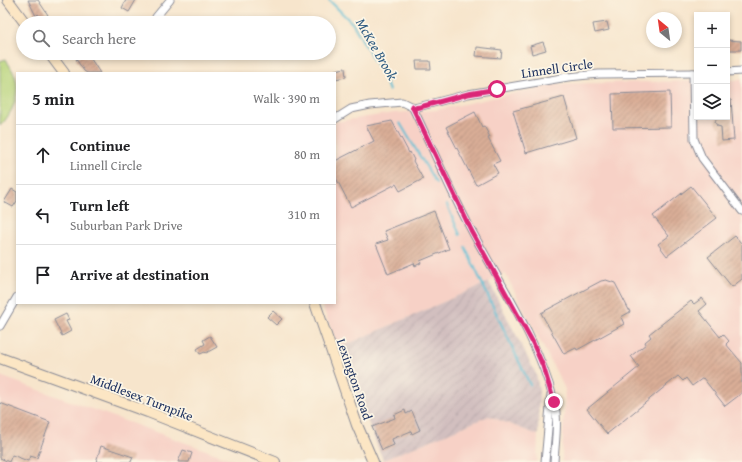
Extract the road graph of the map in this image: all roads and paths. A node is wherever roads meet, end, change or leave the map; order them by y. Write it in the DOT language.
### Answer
graph roads {
  1 [pos="8,0"];
  2 [pos="170,0"];
  3 [pos="20,16"];
  4 [pos="157,16"];
  5 [pos="54,60"];
  6 [pos="742,71"];
  7 [pos="63,72"];
  8 [pos="730,72"];
  9 [pos="694,73"];
  10 [pos="695,84"];
  11 [pos="412,106"];
  12 [pos="336,118"];
  13 [pos="742,211"];
  14 [pos="16,299"];
  15 [pos="315,304"];
  16 [pos="0,326"];
  17 [pos="0,358"];
  18 [pos="551,393"];
  19 [pos="371,460"];
  20 [pos="275,462"];
  21 [pos="545,462"];
  22 [pos="554,462"];
  1 -- 3 [label="main road"];
  2 -- 4 [label="street"];
  5 -- 7 [label="main road"];
  6 -- 8 [label="street"];
  9 -- 11 [label="street, Linnell Circle"];
  10 -- 13 [label="street, Linnell Circle"];
  11 -- 12 [label="street, Linnell Circle"];
  11 -- 18 [label="street"];
  14 -- 16 [label="street"];
  15 -- 19 [label="main road, Lexington Road"];
  17 -- 20 [label="main road, Middlesex Turnpike"];
  18 -- 21 [label="street"];
  18 -- 22 [label="street"];
}
